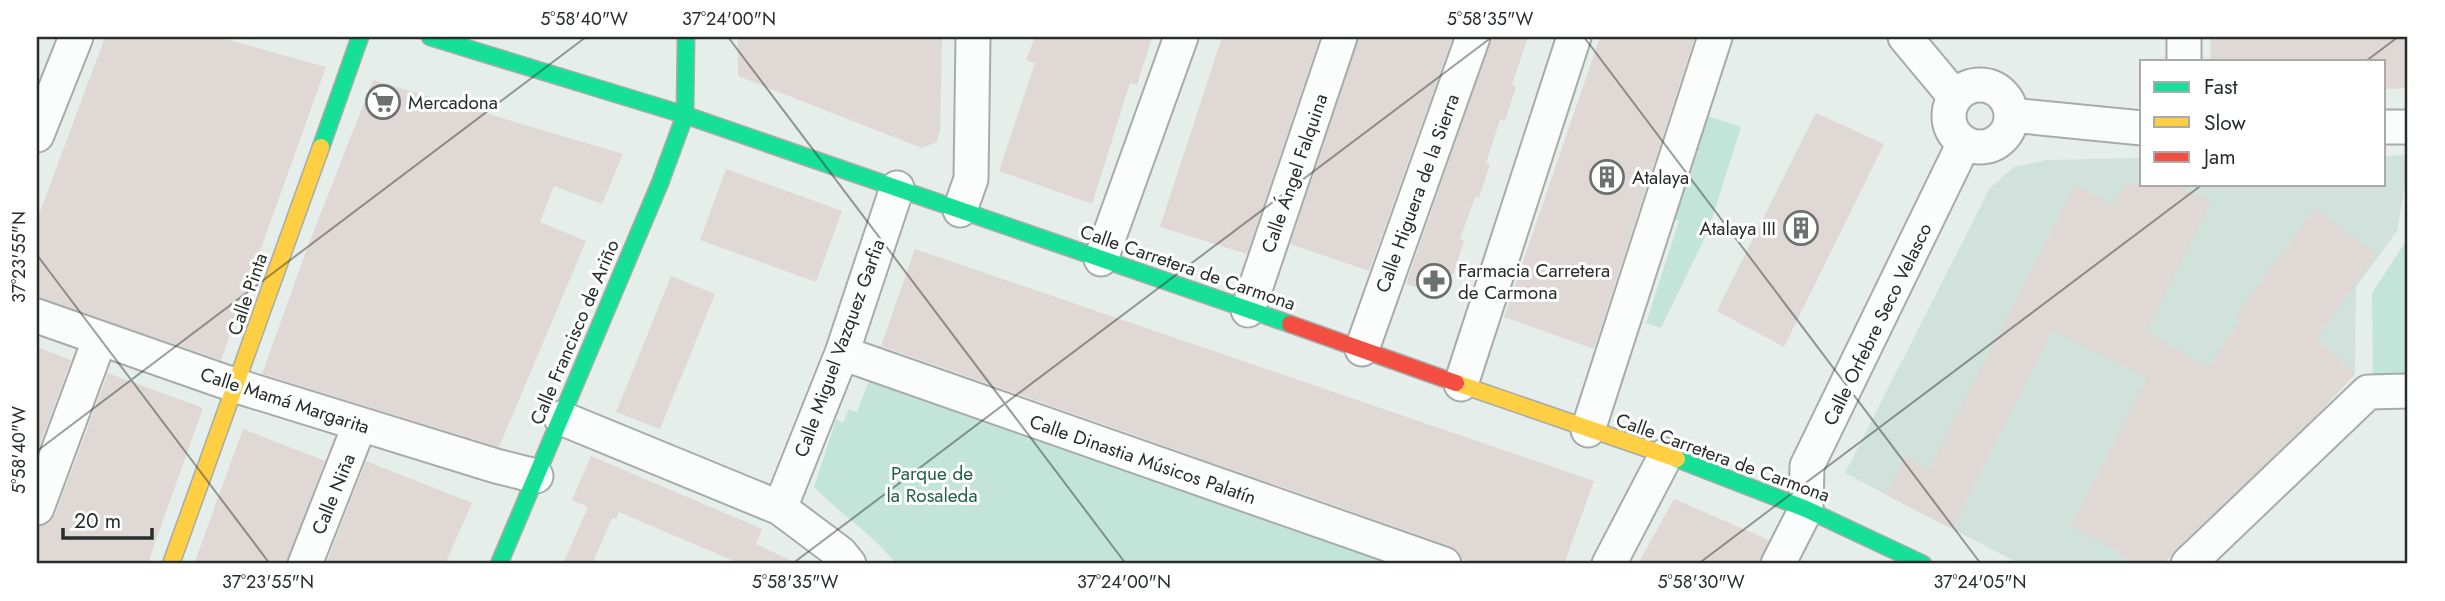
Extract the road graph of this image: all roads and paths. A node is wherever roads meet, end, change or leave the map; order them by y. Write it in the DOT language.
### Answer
graph roads {
  1 [pos="76,37"];
  2 [pos="360,37"];
  3 [pos="430,37"];
  4 [pos="686,37"];
  5 [pos="972,37"];
  6 [pos="1181,37"];
  7 [pos="1340,37"];
  8 [pos="1473,37"];
  9 [pos="1574,37"];
  10 [pos="1715,37"];
  11 [pos="1905,37"];
  12 [pos="2184,37"];
  13 [pos="2184,60"];
  14 [pos="1955,97"];
  15 [pos="685,115"];
  16 [pos="2011,115"];
  17 [pos="2386,127"];
  18 [pos="2408,127"];
  19 [pos="2140,128"];
  20 [pos="37,135"];
  21 [pos="1964,143"];
  22 [pos="897,188"];
  23 [pos="960,210"];
  24 [pos="1101,259"];
  25 [pos="1248,310"];
  26 [pos="37,316"];
  27 [pos="100,338"];
  28 [pos="1362,348"];
  29 [pos="842,353"];
  30 [pos="1461,384"];
  31 [pos="237,386"];
  32 [pos="2408,391"];
  33 [pos="561,418"];
  34 [pos="360,424"];
  35 [pos="1588,430"];
  36 [pos="1666,455"];
  37 [pos="536,476"];
  38 [pos="37,508"];
  39 [pos="780,508"];
  40 [pos="1806,509"];
  41 [pos="171,564"];
  42 [pos="305,564"];
  43 [pos="499,564"];
  44 [pos="849,564"];
  45 [pos="1444,564"];
  46 [pos="1609,564"];
  47 [pos="1778,564"];
  48 [pos="1923,564"];
  49 [pos="2188,564"];
  1 -- 20 [label="street"];
  2 -- 31 [label="main road, Calle Pinta"];
  3 -- 15 [label="main road, Calle Carretera de Carmona"];
  4 -- 15 [label="main road, Calle Francisco de Ariño"];
  5 -- 23 [label="street"];
  6 -- 24 [label="street"];
  7 -- 25 [label="street, Calle Ángel Falquina"];
  8 -- 28 [label="street, Calle Higuera de la Sierra"];
  9 -- 30 [label="street"];
  10 -- 35 [label="street"];
  11 -- 14 [label="street"];
  12 -- 13 [label="street"];
  14 -- 16 [label="street"];
  14 -- 21 [label="street"];
  15 -- 22 [label="main road, Calle Carretera de Carmona"];
  15 -- 33 [label="main road, Calle Francisco de Ariño"];
  16 -- 19 [label="street"];
  16 -- 21 [label="street"];
  17 -- 18 [label="street"];
  21 -- 40 [label="street, Calle Orfebre Seco Velasco"];
  22 -- 23 [label="main road, Calle Carretera de Carmona"];
  22 -- 29 [label="street, Calle Miguel Vazquez Garfia"];
  23 -- 24 [label="main road, Calle Carretera de Carmona"];
  24 -- 25 [label="main road, Calle Carretera de Carmona"];
  25 -- 28 [label="main road, Calle Carretera de Carmona"];
  26 -- 27 [label="street, Calle Mamá Margarita"];
  27 -- 31 [label="street, Calle Mamá Margarita"];
  27 -- 38 [label="street"];
  28 -- 30 [label="main road, Calle Carretera de Carmona"];
  29 -- 39 [label="street, Calle Miguel Vazquez Garfia"];
  29 -- 45 [label="street, Calle Dinastia Músicos Palatín"];
  30 -- 35 [label="main road, Calle Carretera de Carmona"];
  31 -- 34 [label="street, Calle Mamá Margarita"];
  31 -- 41 [label="main road, Calle Pinta"];
  32 -- 49 [label="street"];
  33 -- 37 [label="main road, Calle Francisco de Ariño"];
  33 -- 39 [label="street"];
  34 -- 37 [label="street, Calle Mamá Margarita"];
  34 -- 42 [label="street, Calle Niña"];
  35 -- 36 [label="main road, Calle Carretera de Carmona"];
  36 -- 40 [label="main road, Calle Carretera de Carmona"];
  36 -- 46 [label="street"];
  37 -- 43 [label="main road, Calle Francisco de Ariño"];
  39 -- 44 [label="street"];
  40 -- 47 [label="street"];
  40 -- 48 [label="main road, Calle Carretera de Carmona"];
}
